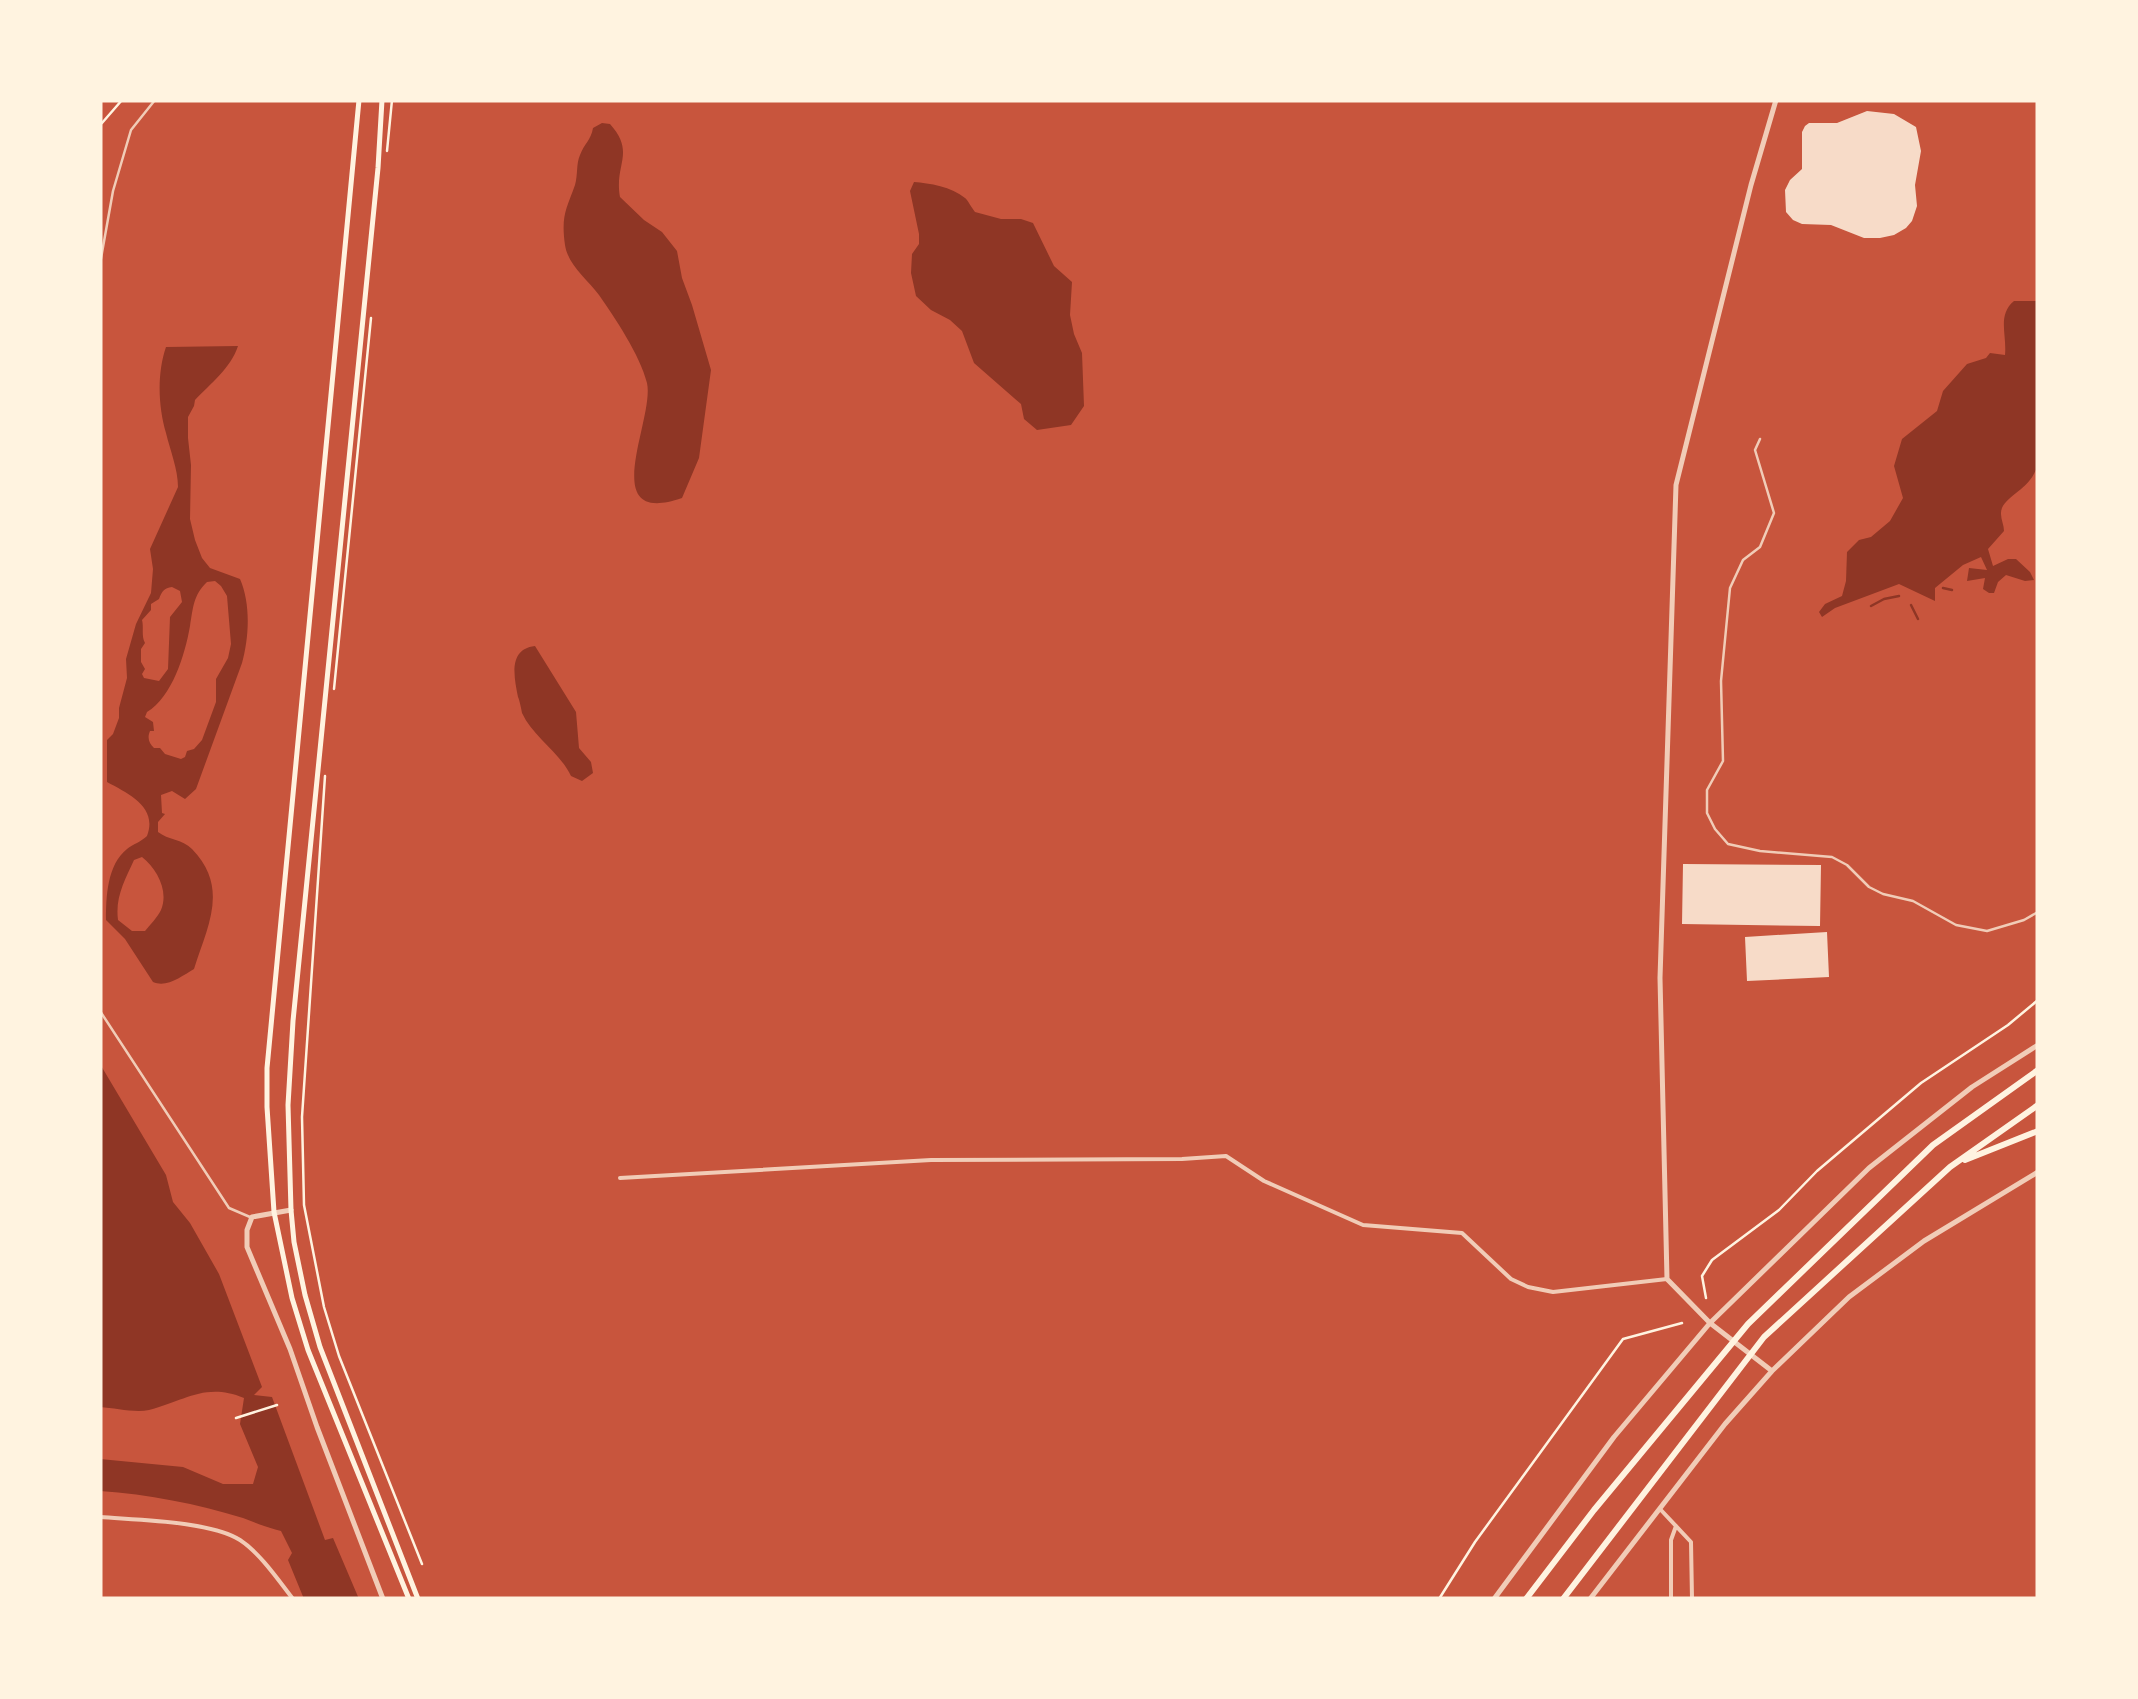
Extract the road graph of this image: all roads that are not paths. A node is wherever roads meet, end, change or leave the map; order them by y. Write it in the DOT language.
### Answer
graph roads {
  1 [pos="155,100"];
  2 [pos="360,100"];
  3 [pos="382,100"];
  4 [pos="1776,100"];
  5 [pos="100,264"];
  6 [pos="1760,438"];
  7 [pos="2038,912"];
  8 [pos="100,1011"];
  9 [pos="2038,1045"];
  10 [pos="2038,1070"];
  11 [pos="2038,1105"];
  12 [pos="2036,1131"];
  13 [pos="1950,1166"];
  14 [pos="2038,1172"];
  15 [pos="620,1178"];
  16 [pos="291,1210"];
  17 [pos="274,1212"];
  18 [pos="252,1218"];
  19 [pos="1666,1280"];
  20 [pos="1710,1323"];
  21 [pos="1772,1372"];
  22 [pos="1660,1508"];
  23 [pos="100,1517"];
  24 [pos="1676,1526"];
  25 [pos="293,1599"];
  26 [pos="383,1599"];
  27 [pos="409,1599"];
  28 [pos="418,1599"];
  29 [pos="1494,1599"];
  30 [pos="1526,1599"];
  31 [pos="1563,1599"];
  32 [pos="1590,1599"];
  33 [pos="1671,1599"];
  34 [pos="1692,1599"];
  1 -- 5 [label="street"];
  2 -- 17 [label="main road"];
  3 -- 16 [label="main road"];
  4 -- 19 [label="street"];
  6 -- 7 [label="street"];
  8 -- 18 [label="street"];
  9 -- 20 [label="street"];
  10 -- 30 [label="highway"];
  11 -- 13 [label="highway"];
  12 -- 13 [label="highway"];
  13 -- 31 [label="highway"];
  14 -- 21 [label="street"];
  15 -- 19 [label="street"];
  16 -- 17 [label="street"];
  16 -- 28 [label="main road"];
  17 -- 18 [label="street"];
  17 -- 27 [label="main road"];
  18 -- 26 [label="street"];
  19 -- 20 [label="street"];
  20 -- 21 [label="street"];
  20 -- 29 [label="street"];
  21 -- 22 [label="street"];
  22 -- 24 [label="street"];
  22 -- 32 [label="street"];
  23 -- 25 [label="street"];
  24 -- 33 [label="street"];
  24 -- 34 [label="street"];
}
